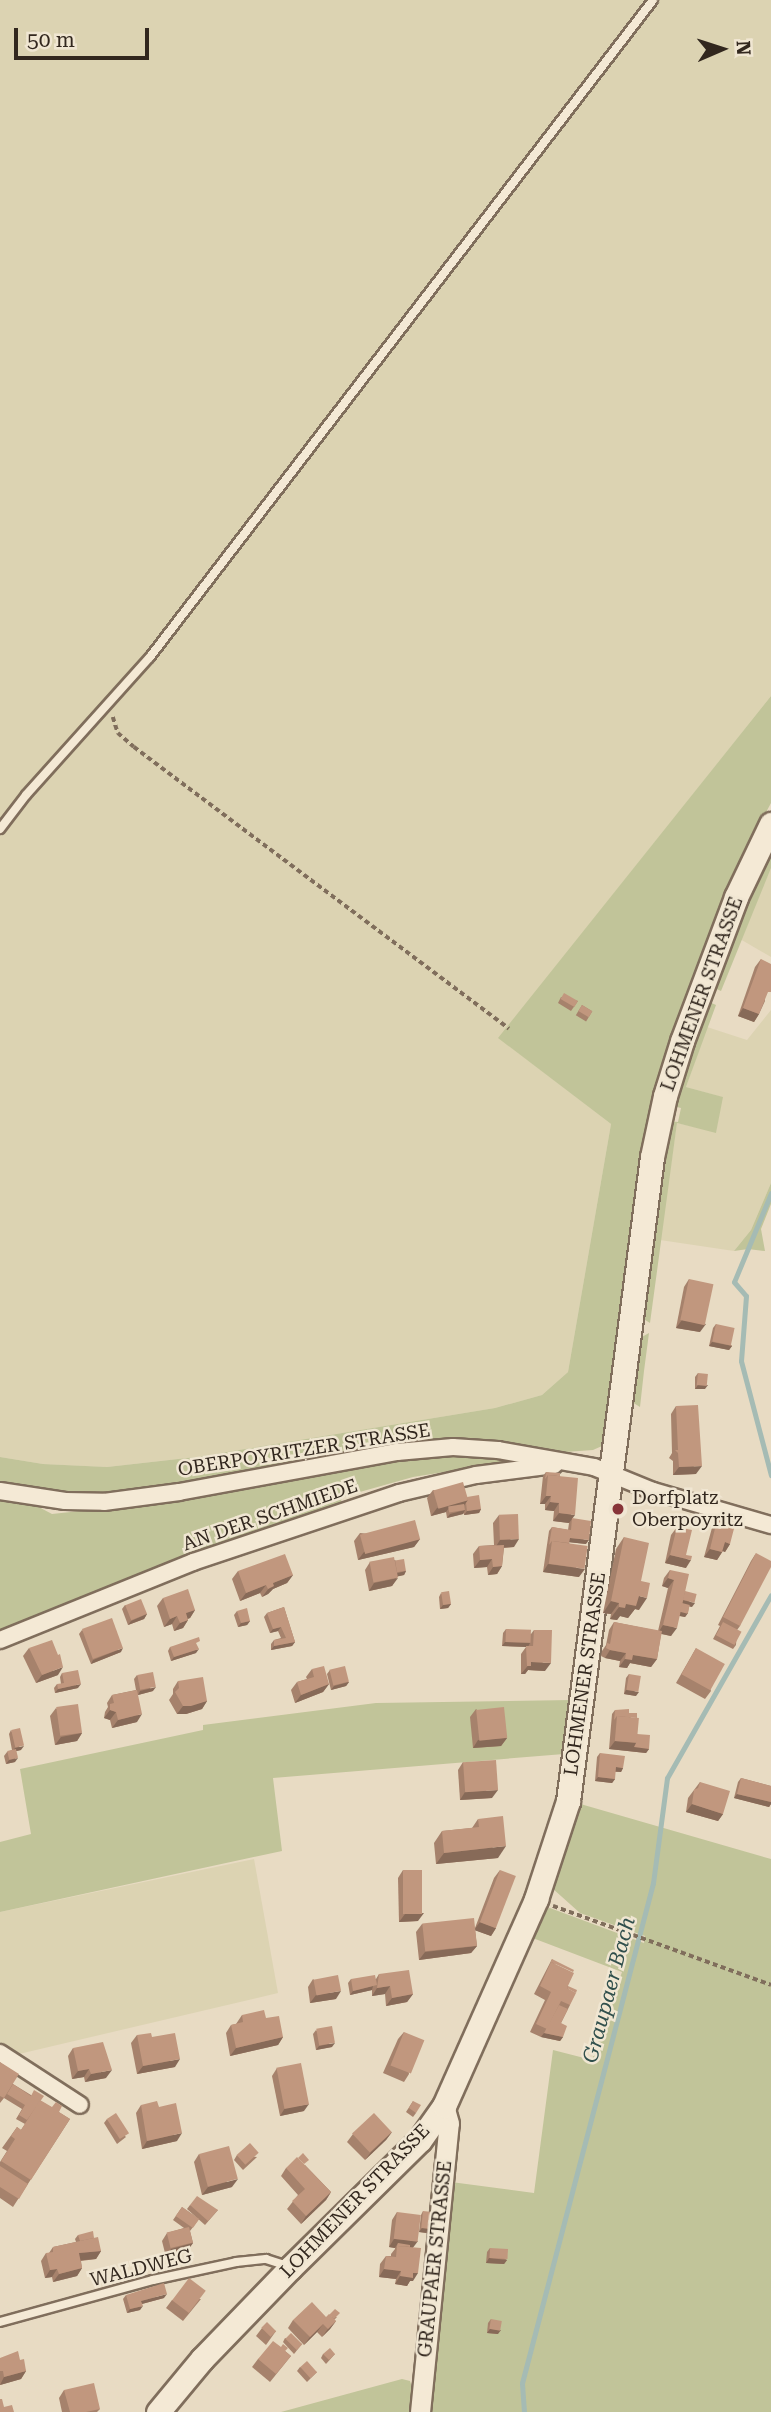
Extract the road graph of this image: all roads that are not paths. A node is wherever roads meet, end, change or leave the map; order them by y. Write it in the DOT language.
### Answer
graph roads {
  1 [pos="653,0"];
  2 [pos="771,824"];
  3 [pos="0,829"];
  4 [pos="563,1463"];
  5 [pos="612,1475"];
  6 [pos="0,1491"];
  7 [pos="771,1525"];
  8 [pos="0,1640"];
  9 [pos="0,2053"];
  10 [pos="80,2105"];
  11 [pos="444,2106"];
  12 [pos="290,2267"];
  13 [pos="0,2322"];
  14 [pos="158,2412"];
  15 [pos="420,2412"];
  1 -- 3 [label="lane"];
  2 -- 5 [label="main road, LOHMENER STRASSE"];
  4 -- 5 [label="street, OBERPOYRITZER STRASSE"];
  4 -- 6 [label="street, OBERPOYRITZER STRASSE"];
  4 -- 8 [label="street, AN DER SCHMIEDE"];
  5 -- 7 [label="street, OBERPOYRITZER STRASSE"];
  5 -- 11 [label="main road, LOHMENER STRASSE"];
  9 -- 10 [label="street"];
  11 -- 12 [label="main road, LOHMENER STRASSE"];
  11 -- 15 [label="street, GRAUPAER STRASSE"];
  12 -- 13 [label="lane, WALDWEG"];
  12 -- 14 [label="main road, LOHMENER STRASSE"];
}
